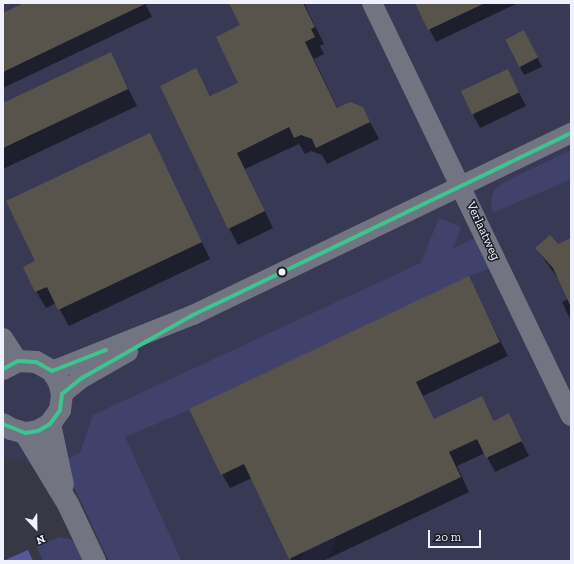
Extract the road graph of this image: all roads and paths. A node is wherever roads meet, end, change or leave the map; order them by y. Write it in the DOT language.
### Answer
graph roads {
  1 [pos="372,3"];
  2 [pos="571,133"];
  3 [pos="461,185"];
  4 [pos="193,315"];
  5 [pos="3,338"];
  6 [pos="10,365"];
  7 [pos="52,371"];
  8 [pos="62,394"];
  9 [pos="571,416"];
  10 [pos="3,424"];
  11 [pos="50,424"];
  12 [pos="25,433"];
  13 [pos="68,504"];
  14 [pos="95,561"];
  1 -- 3 [label="street, Verlaatweg"];
  2 -- 3 [label="street"];
  3 -- 4 [label="street"];
  3 -- 9 [label="street, Verlaatweg"];
  4 -- 7 [label="street"];
  4 -- 8 [label="street"];
  5 -- 6 [label="street"];
  6 -- 7 [label="street"];
  7 -- 8 [label="street"];
  8 -- 11 [label="street"];
  10 -- 12 [label="street"];
  11 -- 12 [label="street"];
  11 -- 13 [label="street"];
  12 -- 13 [label="street"];
  13 -- 14 [label="street"];
}
